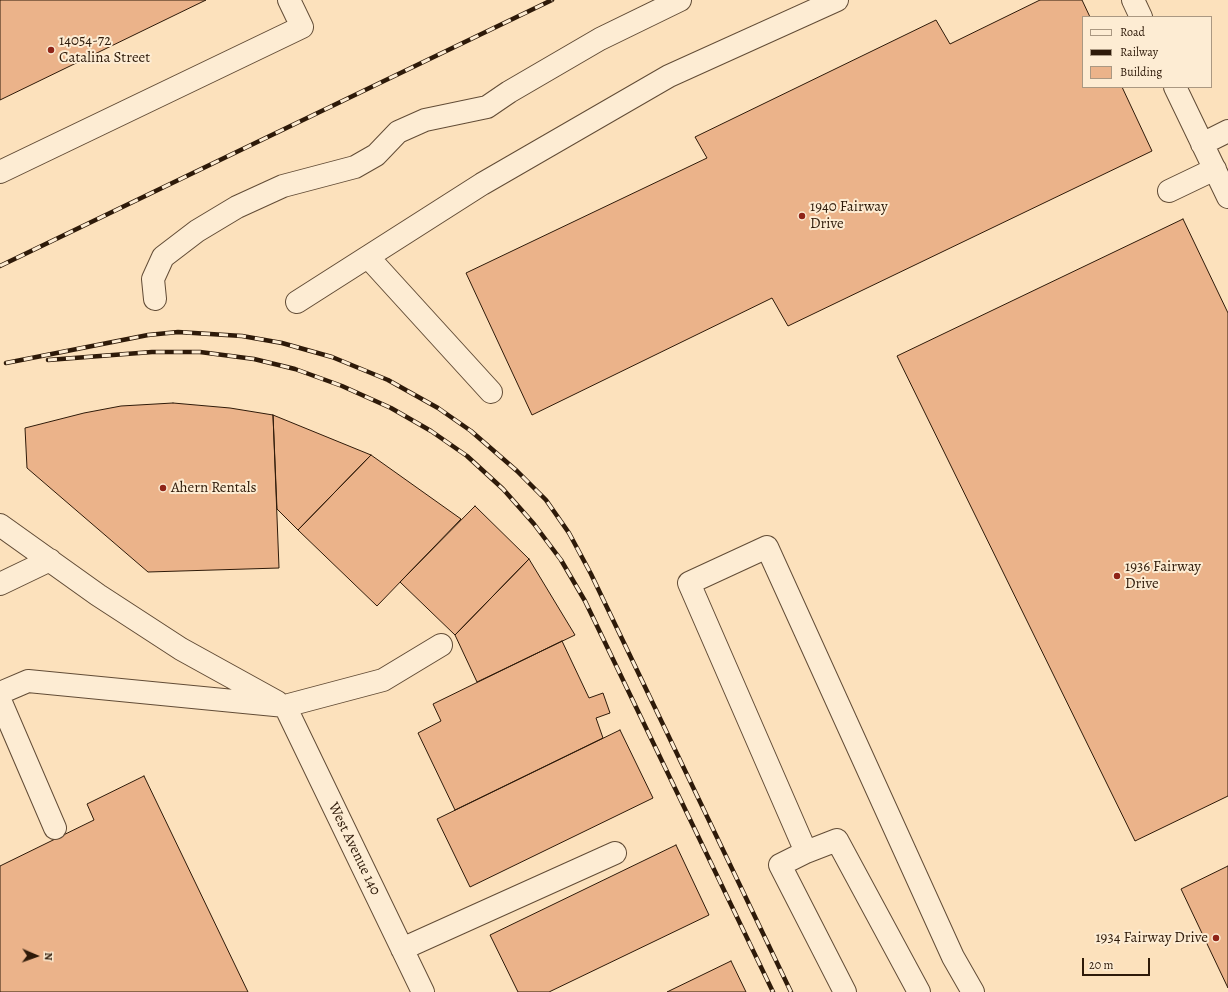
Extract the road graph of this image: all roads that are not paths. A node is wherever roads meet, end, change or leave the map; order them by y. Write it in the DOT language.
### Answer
graph roads {
  1 [pos="289,0"];
  2 [pos="680,0"];
  3 [pos="838,0"];
  4 [pos="1133,0"];
  5 [pos="1141,16"];
  6 [pos="1175,88"];
  7 [pos="1228,131"];
  8 [pos="1202,144"];
  9 [pos="1215,169"];
  10 [pos="0,172"];
  11 [pos="1169,191"];
  12 [pos="1228,197"];
  13 [pos="368,257"];
  14 [pos="155,299"];
  15 [pos="297,302"];
  16 [pos="491,392"];
  17 [pos="0,525"];
  18 [pos="50,560"];
  19 [pos="0,584"];
  20 [pos="442,645"];
  21 [pos="0,693"];
  22 [pos="0,700"];
  23 [pos="285,706"];
  24 [pos="55,828"];
  25 [pos="806,852"];
  26 [pos="615,853"];
  27 [pos="402,949"];
  28 [pos="423,992"];
  29 [pos="845,992"];
  30 [pos="919,992"];
  31 [pos="973,992"];
  1 -- 10 [label="street"];
  2 -- 14 [label="street"];
  3 -- 13 [label="street"];
  4 -- 5 [label="street"];
  6 -- 8 [label="street"];
  7 -- 8 [label="street"];
  8 -- 9 [label="street"];
  9 -- 11 [label="street"];
  9 -- 12 [label="street"];
  13 -- 15 [label="street"];
  13 -- 16 [label="street"];
  17 -- 18 [label="street"];
  18 -- 19 [label="street"];
  18 -- 23 [label="street"];
  20 -- 23 [label="street"];
  21 -- 23 [label="street"];
  22 -- 24 [label="street"];
  23 -- 27 [label="street, West Avenue 140"];
  25 -- 29 [label="street"];
  25 -- 30 [label="street"];
  25 -- 31 [label="street"];
  26 -- 27 [label="street"];
  27 -- 28 [label="street, West Avenue 140"];
}
